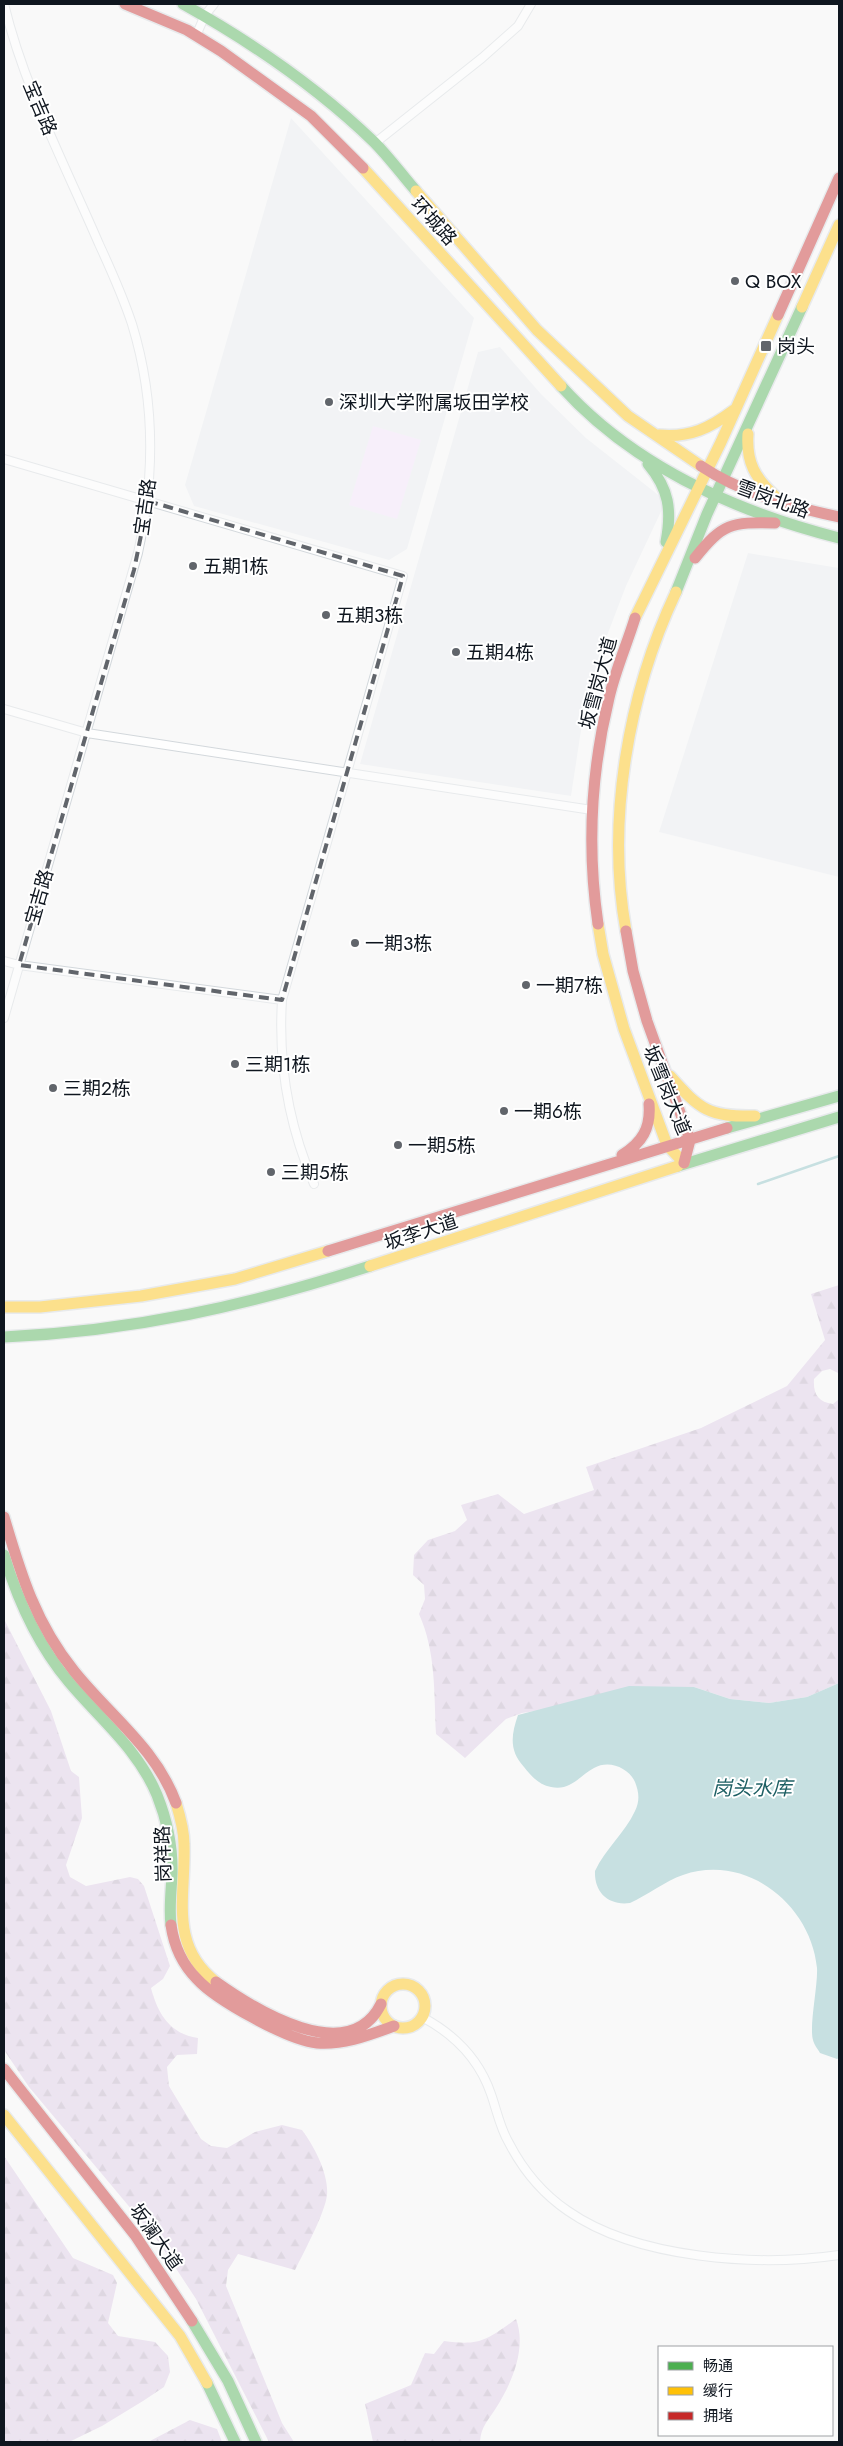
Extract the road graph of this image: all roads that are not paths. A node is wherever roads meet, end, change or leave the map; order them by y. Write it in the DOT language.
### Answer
graph roads {
  1 [pos="4,4"];
  2 [pos="126,4"];
  3 [pos="183,4"];
  4 [pos="214,4"];
  5 [pos="531,4"];
  6 [pos="205,15"];
  7 [pos="196,36"];
  8 [pos="375,144"];
  9 [pos="839,178"];
  10 [pos="839,225"];
  11 [pos="736,409"];
  12 [pos="748,426"];
  13 [pos="655,434"];
  14 [pos="637,451"];
  15 [pos="4,459"];
  16 [pos="707,470"];
  17 [pos="725,479"];
  18 [pos="697,488"];
  19 [pos="716,496"];
  20 [pos="779,500"];
  21 [pos="148,501"];
  22 [pos="839,517"];
  23 [pos="785,523"];
  24 [pos="839,538"];
  25 [pos="662,562"];
  26 [pos="686,570"];
  27 [pos="4,708"];
  28 [pos="87,733"];
  29 [pos="347,773"];
  30 [pos="592,810"];
  31 [pos="4,961"];
  32 [pos="19,965"];
  33 [pos="282,1000"];
  34 [pos="4,1018"];
  35 [pos="665,1070"];
  36 [pos="643,1078"];
  37 [pos="839,1094"];
  38 [pos="774,1115"];
  39 [pos="839,1117"];
  40 [pos="690,1140"];
  41 [pos="668,1145"];
  42 [pos="684,1163"];
  43 [pos="600,1167"];
  44 [pos="314,1184"];
  45 [pos="4,1307"];
  46 [pos="4,1337"];
  47 [pos="4,1517"];
  48 [pos="4,1555"];
  49 [pos="381,2004"];
  50 [pos="422,2018"];
  51 [pos="394,2026"];
  52 [pos="4,2069"];
  53 [pos="4,2114"];
  54 [pos="839,2255"];
  55 [pos="235,2442"];
  56 [pos="256,2442"];
  1 -- 21 [label="street, 宝吉路"];
  2 -- 7 [label="main road, 环城路"];
  3 -- 6 [label="main road, 环城路"];
  4 -- 6 [label="street"];
  5 -- 8 [label="street"];
  6 -- 7 [label="street"];
  6 -- 8 [label="main road, 环城路"];
  7 -- 14 [label="main road, 环城路"];
  8 -- 13 [label="main road, 环城路"];
  9 -- 11 [label="main road, 坂雪岗大道"];
  10 -- 12 [label="main road, 坂雪岗大道"];
  11 -- 13 [label="main road"];
  11 -- 16 [label="main road, 坂雪岗大道"];
  12 -- 17 [label="main road, 坂雪岗大道"];
  12 -- 20 [label="main road"];
  13 -- 16 [label="main road, 环城路"];
  14 -- 18 [label="main road, 环城路"];
  14 -- 25 [label="main road"];
  15 -- 21 [label="street"];
  16 -- 17 [label="main road, 雪岗北路"];
  16 -- 18 [label="main road, 坂雪岗大道"];
  17 -- 19 [label="main road, 坂雪岗大道"];
  17 -- 20 [label="main road, 雪岗北路"];
  18 -- 19 [label="main road, 雪岗北路"];
  18 -- 25 [label="main road, 坂雪岗大道"];
  19 -- 23 [label="main road, 雪岗北路"];
  19 -- 26 [label="main road, 坂雪岗大道"];
  20 -- 22 [label="main road, 雪岗北路"];
  21 -- 28 [label="street, 宝吉路"];
  21 -- 29 [label="street"];
  23 -- 24 [label="main road, 雪岗北路"];
  23 -- 26 [label="main road"];
  25 -- 30 [label="main road, 坂雪岗大道"];
  26 -- 35 [label="main road, 坂雪岗大道"];
  27 -- 28 [label="street"];
  28 -- 29 [label="street"];
  28 -- 32 [label="street, 宝吉路"];
  29 -- 30 [label="street"];
  29 -- 33 [label="street"];
  30 -- 36 [label="main road, 坂雪岗大道"];
  31 -- 32 [label="street"];
  32 -- 33 [label="street"];
  32 -- 34 [label="street, 宝吉路"];
  33 -- 44 [label="street"];
  35 -- 38 [label="main road"];
  35 -- 40 [label="main road, 坂雪岗大道"];
  36 -- 41 [label="main road, 坂雪岗大道"];
  36 -- 43 [label="main road"];
  37 -- 38 [label="main road, 坂李大道"];
  38 -- 40 [label="main road, 坂李大道"];
  39 -- 42 [label="main road, 坂李大道"];
  40 -- 41 [label="main road, 坂李大道"];
  40 -- 42 [label="main road, 坂雪岗大道"];
  41 -- 42 [label="main road, 坂雪岗大道"];
  41 -- 43 [label="main road, 坂李大道"];
  42 -- 46 [label="main road, 坂李大道"];
  43 -- 45 [label="main road, 坂李大道"];
  47 -- 49 [label="main road, 岗祥路"];
  48 -- 51 [label="main road, 岗祥路"];
  49 -- 50 [label="main road"];
  49 -- 51 [label="main road"];
  50 -- 51 [label="main road"];
  50 -- 54 [label="street"];
  52 -- 56 [label="main road, 坂澜大道"];
  53 -- 55 [label="main road"];
}
